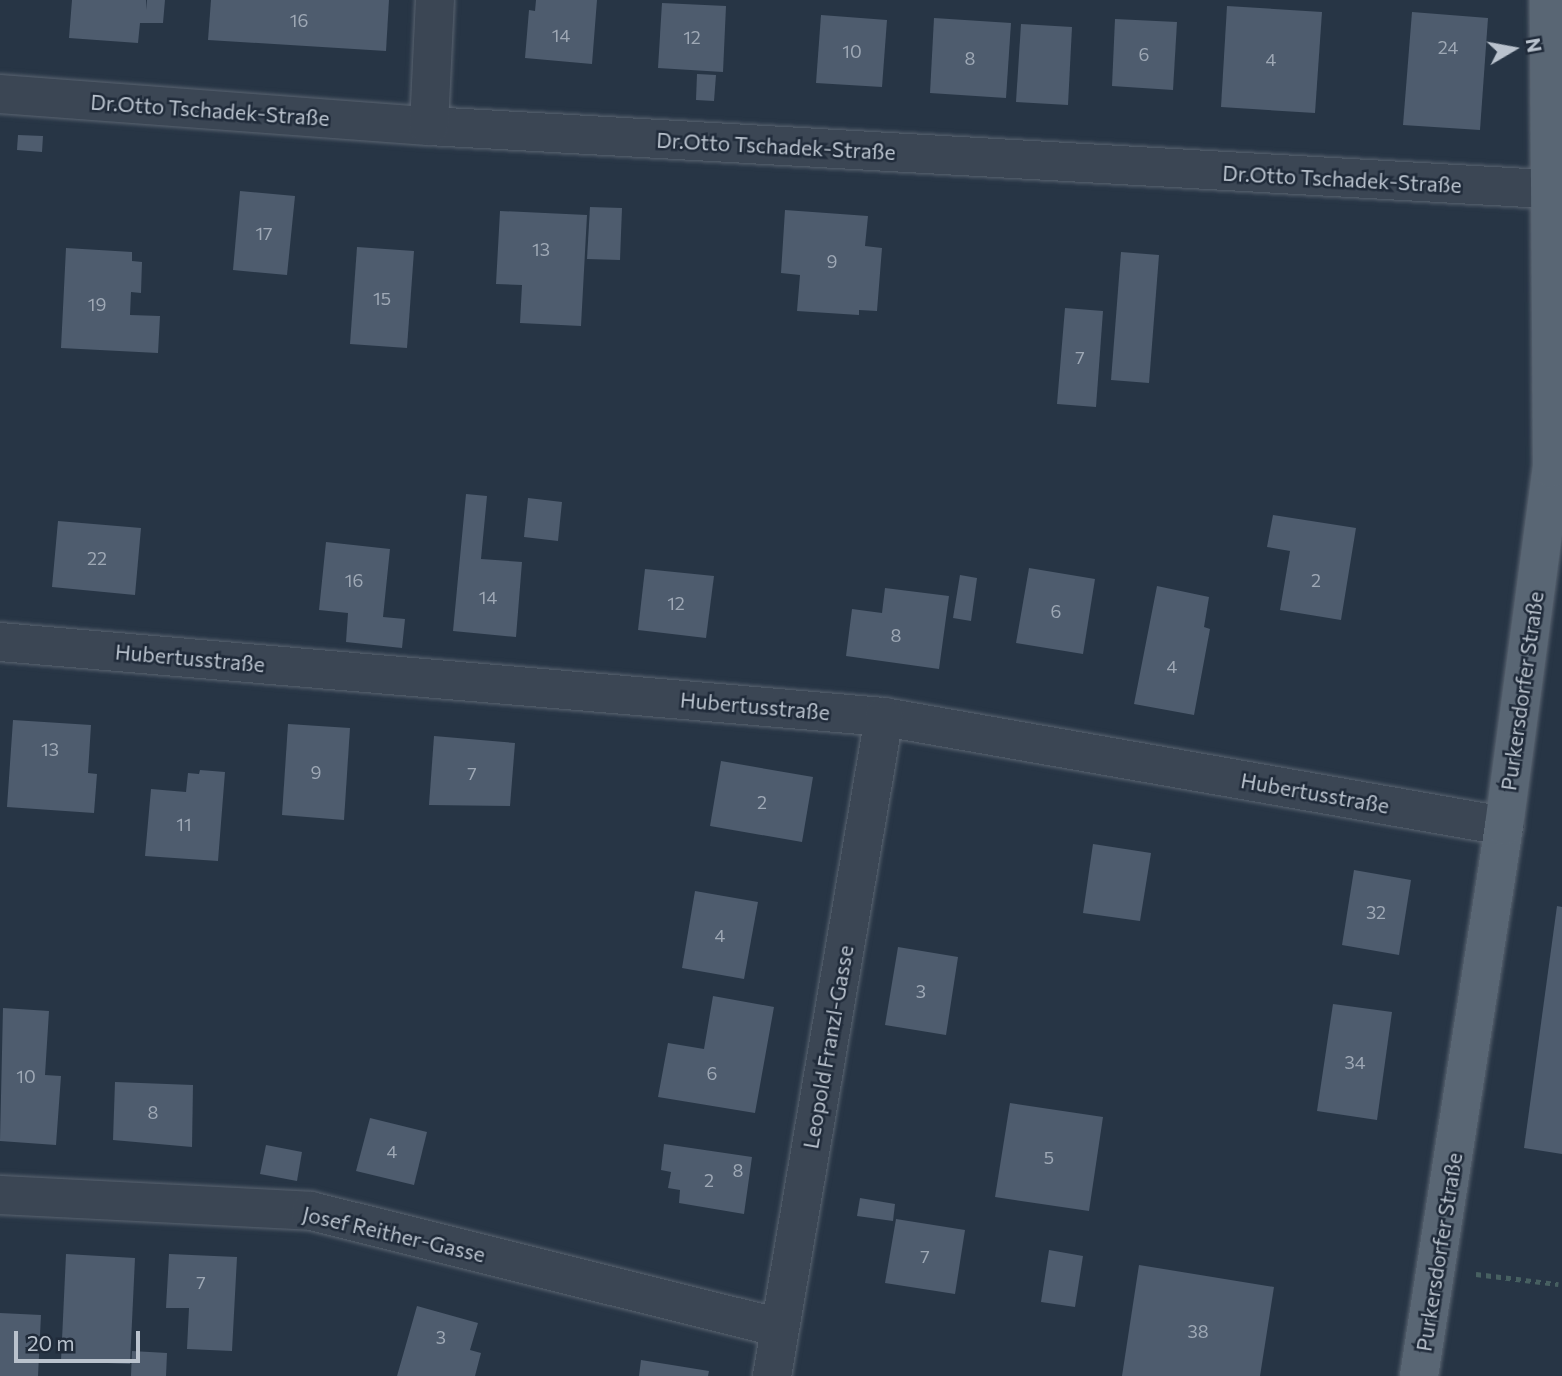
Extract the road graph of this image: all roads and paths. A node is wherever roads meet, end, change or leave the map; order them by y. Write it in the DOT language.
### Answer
graph roads {
  1 [pos="435,0"];
  2 [pos="1549,0"];
  3 [pos="0,94"];
  4 [pos="429,126"];
  5 [pos="1557,191"];
  6 [pos="0,642"];
  7 [pos="884,717"];
  8 [pos="1504,826"];
  9 [pos="0,1195"];
  10 [pos="1437,1268"];
  11 [pos="1558,1284"];
  12 [pos="780,1328"];
  13 [pos="772,1376"];
  14 [pos="1419,1376"];
  1 -- 4 [label="street"];
  2 -- 5 [label="main road, Purkersdorfer Straße"];
  3 -- 4 [label="street, Dr.Otto Tschadek-Straße"];
  4 -- 5 [label="street, Dr.Otto Tschadek-Straße"];
  5 -- 8 [label="main road, Purkersdorfer Straße"];
  6 -- 7 [label="street, Hubertusstraße"];
  7 -- 8 [label="street, Hubertusstraße"];
  7 -- 12 [label="street, Leopold Franzl-Gasse"];
  8 -- 10 [label="main road, Purkersdorfer Straße"];
  9 -- 12 [label="street, Josef Reither-Gasse"];
  10 -- 11 [label="path"];
  10 -- 14 [label="main road, Purkersdorfer Straße"];
  12 -- 13 [label="street, Leopold Franzl-Gasse"];
}
